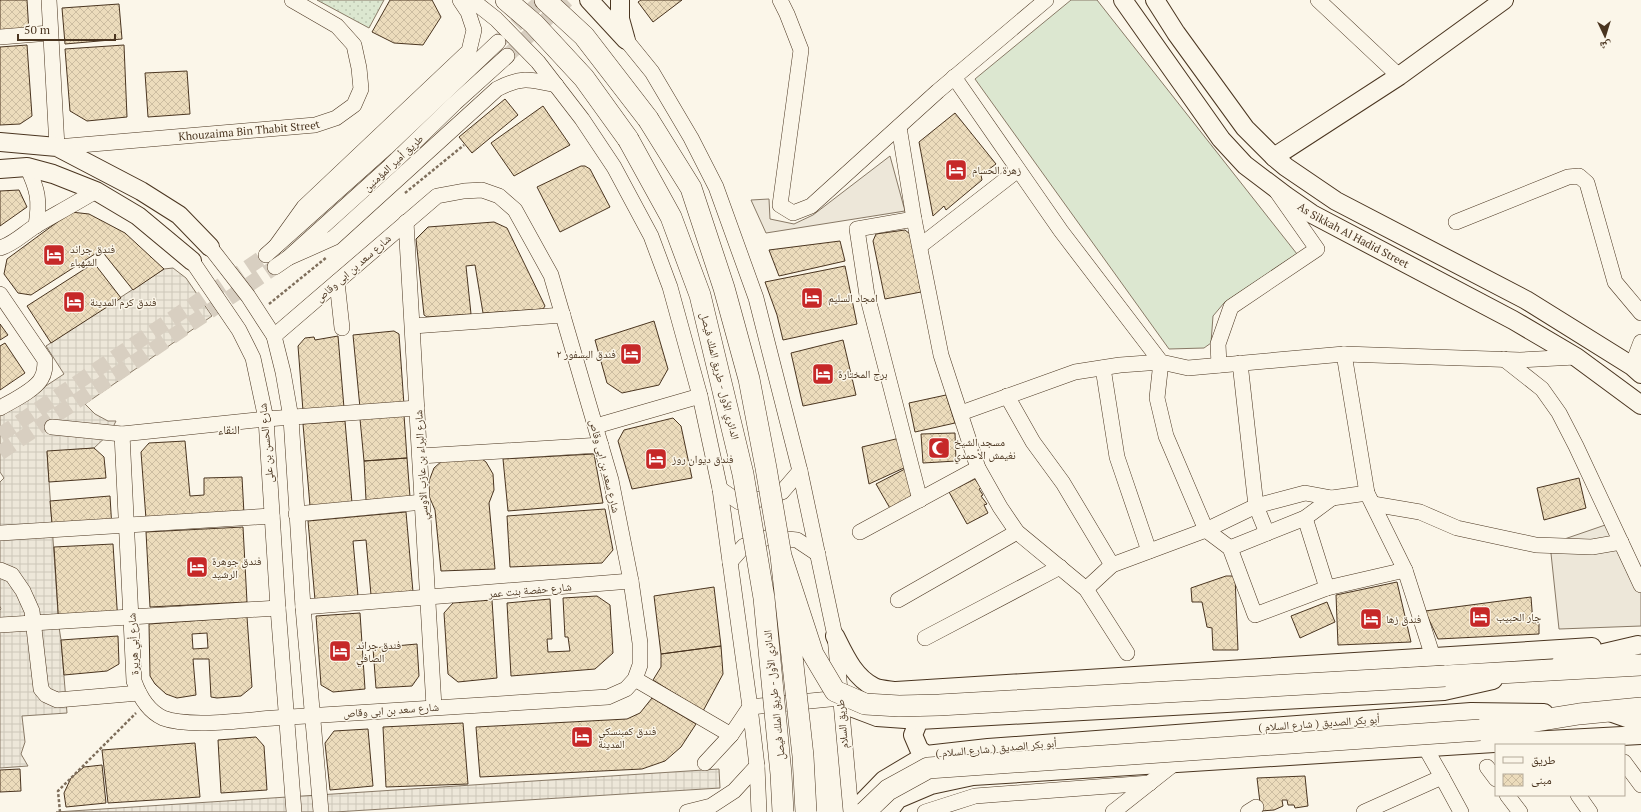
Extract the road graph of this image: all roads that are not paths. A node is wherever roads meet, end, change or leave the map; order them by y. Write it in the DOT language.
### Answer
graph roads {
  1 [pos="49,0"];
  2 [pos="292,0"];
  3 [pos="460,0"];
  4 [pos="472,0"];
  5 [pos="506,0"];
  6 [pos="545,0"];
  7 [pos="589,0"];
  8 [pos="620,0"];
  9 [pos="780,0"];
  10 [pos="1046,0"];
  11 [pos="1123,0"];
  12 [pos="1155,0"];
  13 [pos="1318,0"];
  14 [pos="1504,0"];
  15 [pos="50,33"];
  16 [pos="0,37"];
  17 [pos="626,40"];
  18 [pos="498,42"];
  19 [pos="507,56"];
  20 [pos="1399,76"];
  21 [pos="954,77"];
  22 [pos="556,85"];
  23 [pos="899,127"];
  24 [pos="0,142"];
  25 [pos="57,147"];
  26 [pos="1274,157"];
  27 [pos="27,167"];
  28 [pos="0,168"];
  29 [pos="1018,170"];
  30 [pos="1273,187"];
  31 [pos="96,191"];
  32 [pos="914,219"];
  33 [pos="406,222"];
  34 [pos="1456,222"];
  35 [pos="36,226"];
  36 [pos="920,246"];
  37 [pos="210,247"];
  38 [pos="2,251"];
  39 [pos="273,256"];
  40 [pos="288,258"];
  41 [pos="192,261"];
  42 [pos="337,282"];
  43 [pos="0,294"];
  44 [pos="1641,313"];
  45 [pos="563,315"];
  46 [pos="413,326"];
  47 [pos="342,328"];
  48 [pos="274,336"];
  49 [pos="1641,342"];
  50 [pos="1344,354"];
  51 [pos="1576,357"];
  52 [pos="1504,359"];
  53 [pos="1162,362"];
  54 [pos="1240,363"];
  55 [pos="1220,365"];
  56 [pos="1103,368"];
  57 [pos="1637,370"];
  58 [pos="700,396"];
  59 [pos="1007,396"];
  60 [pos="1641,405"];
  61 [pos="0,408"];
  62 [pos="417,408"];
  63 [pos="961,413"];
  64 [pos="290,418"];
  65 [pos="266,420"];
  66 [pos="596,426"];
  67 [pos="52,427"];
  68 [pos="122,434"];
  69 [pos="601,445"];
  70 [pos="420,456"];
  71 [pos="978,468"];
  72 [pos="800,471"];
  73 [pos="720,490"];
  74 [pos="1332,498"];
  75 [pos="1370,499"];
  76 [pos="920,500"];
  77 [pos="423,502"];
  78 [pos="1256,506"];
  79 [pos="296,514"];
  80 [pos="272,516"];
  81 [pos="1305,518"];
  82 [pos="127,526"];
  83 [pos="1206,530"];
  84 [pos="860,532"];
  85 [pos="1017,532"];
  86 [pos="0,533"];
  87 [pos="1267,533"];
  88 [pos="1621,542"];
  89 [pos="1230,548"];
  90 [pos="1149,551"];
  91 [pos="818,554"];
  92 [pos="781,556"];
  93 [pos="730,562"];
  94 [pos="1112,565"];
  95 [pos="1060,567"];
  96 [pos="0,570"];
  97 [pos="1405,570"];
  98 [pos="631,581"];
  99 [pos="1641,585"];
  100 [pos="1327,588"];
  101 [pos="1086,589"];
  102 [pos="428,598"];
  103 [pos="898,600"];
  104 [pos="303,607"];
  105 [pos="278,608"];
  106 [pos="132,618"];
  107 [pos="34,624"];
  108 [pos="0,625"];
  109 [pos="835,636"];
  110 [pos="925,638"];
  111 [pos="1639,645"];
  112 [pos="1127,654"];
  113 [pos="1433,657"];
  114 [pos="1641,665"];
  115 [pos="1533,670"];
  116 [pos="635,679"];
  117 [pos="142,698"];
  118 [pos="840,701"];
  119 [pos="434,707"];
  120 [pos="750,707"];
  121 [pos="1641,708"];
  122 [pos="1605,711"];
  123 [pos="1579,714"];
  124 [pos="312,716"];
  125 [pos="286,718"];
  126 [pos="919,720"];
  127 [pos="1641,723"];
  128 [pos="731,735"];
  129 [pos="1641,735"];
  130 [pos="1609,741"];
  131 [pos="1510,742"];
  132 [pos="1540,743"];
  133 [pos="1425,747"];
  134 [pos="988,748"];
  135 [pos="926,755"];
  136 [pos="705,763"];
  137 [pos="1175,763"];
  138 [pos="1625,763"];
  139 [pos="756,766"];
  140 [pos="1487,767"];
  141 [pos="999,775"];
  142 [pos="1442,777"];
  143 [pos="1495,778"];
  144 [pos="1150,783"];
  145 [pos="1641,785"];
  146 [pos="1508,796"];
  147 [pos="1579,796"];
  148 [pos="294,812"];
  149 [pos="321,812"];
  150 [pos="687,812"];
  151 [pos="759,812"];
  152 [pos="783,812"];
  153 [pos="806,812"];
  154 [pos="852,812"];
  155 [pos="865,812"];
  156 [pos="888,812"];
  157 [pos="925,812"];
  158 [pos="1113,812"];
  159 [pos="1364,812"];
  160 [pos="1461,812"];
  161 [pos="1520,812"];
  162 [pos="1590,812"];
  1 -- 15 [label="street"];
  2 -- 25 [label="street, Khouzaima Bin Thabit Street"];
  3 -- 39 [label="street"];
  4 -- 22 [label="street"];
  5 -- 152 [label="highway, الدائري الأول - طريق الملك فيصل, bridge"];
  6 -- 92 [label="highway, الدائري الأول - طريق الملك فيصل, bridge"];
  7 -- 17 [label="main road"];
  8 -- 17 [label="main road"];
  9 -- 23 [label="street"];
  10 -- 21 [label="street"];
  11 -- 30 [label="main road, As Sikkah Al Hadid Street"];
  12 -- 26 [label="main road, As Sikkah Al Hadid Street"];
  13 -- 20 [label="street"];
  14 -- 20 [label="main road"];
  15 -- 16 [label="street"];
  15 -- 25 [label="street"];
  17 -- 72 [label="street, طريق السلام"];
  18 -- 39 [label="street"];
  19 -- 40 [label="street, طريق أمير المؤمنين"];
  20 -- 26 [label="main road"];
  21 -- 23 [label="street"];
  21 -- 29 [label="street"];
  22 -- 40 [label="street"];
  22 -- 58 [label="street"];
  23 -- 32 [label="street"];
  24 -- 25 [label="main road, Khouzaima Bin Thabit Street"];
  25 -- 37 [label="main road"];
  26 -- 57 [label="main road, As Sikkah Al Hadid Street"];
  27 -- 28 [label="main road"];
  27 -- 31 [label="main road, شارع الحسن بن على"];
  27 -- 35 [label="street"];
  29 -- 36 [label="street"];
  29 -- 53 [label="street"];
  30 -- 51 [label="main road, As Sikkah Al Hadid Street"];
  30 -- 55 [label="street"];
  31 -- 35 [label="street"];
  31 -- 41 [label="main road, شارع الحسن بن على"];
  32 -- 36 [label="street"];
  32 -- 76 [label="street"];
  33 -- 42 [label="street, شارع سعد بن ابى وقاص"];
  33 -- 45 [label="street, شارع سعد بن ابى وقاص"];
  33 -- 46 [label="street, شارع البراء بن عازب الاوسي"];
  34 -- 44 [label="street"];
  35 -- 38 [label="street"];
  36 -- 63 [label="street"];
  37 -- 48 [label="street"];
  39 -- 40 [label="street, طريق أمير المؤمنين"];
  41 -- 65 [label="street, شارع الحسن بن على"];
  42 -- 47 [label="street"];
  42 -- 48 [label="street, شارع سعد بن ابى وقاص"];
  43 -- 61 [label="street"];
  45 -- 46 [label="street"];
  45 -- 66 [label="street, شارع سعد بن ابى وقاص"];
  46 -- 62 [label="street, شارع البراء بن عازب الاوسي"];
  48 -- 64 [label="street"];
  49 -- 57 [label="street"];
  50 -- 52 [label="street"];
  50 -- 54 [label="street"];
  50 -- 75 [label="street"];
  51 -- 52 [label="street"];
  51 -- 60 [label="main road, As Sikkah Al Hadid Street"];
  52 -- 88 [label="street"];
  53 -- 55 [label="street"];
  53 -- 56 [label="street"];
  53 -- 83 [label="street"];
  54 -- 55 [label="street"];
  54 -- 78 [label="street"];
  56 -- 59 [label="street"];
  56 -- 90 [label="street"];
  58 -- 66 [label="street"];
  58 -- 73 [label="street"];
  59 -- 63 [label="street"];
  59 -- 94 [label="street"];
  62 -- 64 [label="street"];
  62 -- 70 [label="street, شارع البراء بن عازب الاوسي"];
  63 -- 71 [label="street"];
  64 -- 65 [label="street"];
  64 -- 79 [label="street"];
  65 -- 68 [label="street"];
  65 -- 80 [label="street, شارع الحسن بن على"];
  66 -- 69 [label="street, شارع سعد بن ابى وقاص"];
  67 -- 68 [label="street"];
  68 -- 82 [label="street, شارع أبي هريرة"];
  69 -- 70 [label="street"];
  69 -- 98 [label="street, شارع سعد بن ابى وقاص"];
  70 -- 77 [label="street, شارع البراء بن عازب الاوسي"];
  71 -- 76 [label="street"];
  71 -- 85 [label="street"];
  72 -- 73 [label="street"];
  72 -- 91 [label="street, طريق السلام"];
  73 -- 93 [label="street"];
  74 -- 75 [label="street"];
  74 -- 78 [label="street"];
  74 -- 81 [label="street"];
  75 -- 88 [label="street"];
  75 -- 97 [label="street"];
  76 -- 84 [label="street"];
  77 -- 79 [label="street"];
  77 -- 102 [label="street, شارع البراء بن عازب الاوسي"];
  78 -- 83 [label="street"];
  78 -- 87 [label="street"];
  79 -- 104 [label="street"];
  80 -- 82 [label="street"];
  80 -- 105 [label="street, شارع الحسن بن على"];
  81 -- 87 [label="street"];
  81 -- 100 [label="street"];
  82 -- 86 [label="street"];
  82 -- 106 [label="street, شارع أبي هريرة"];
  83 -- 89 [label="street"];
  83 -- 90 [label="street"];
  85 -- 95 [label="street"];
  85 -- 103 [label="street"];
  87 -- 89 [label="street"];
  88 -- 99 [label="street"];
  89 -- 100 [label="street"];
  90 -- 94 [label="street"];
  91 -- 93 [label="street"];
  91 -- 109 [label="street, طريق السلام"];
  92 -- 115 [label="highway, bridge"];
  92 -- 153 [label="highway, الدائري الأول - طريق الملك فيصل, bridge"];
  93 -- 120 [label="street"];
  94 -- 101 [label="street"];
  95 -- 101 [label="street"];
  95 -- 110 [label="street"];
  96 -- 107 [label="street"];
  97 -- 100 [label="street"];
  97 -- 113 [label="street"];
  98 -- 102 [label="street, شارع حفصة بنت عمر"];
  98 -- 116 [label="street, شارع سعد بن ابى وقاص"];
  101 -- 112 [label="street"];
  102 -- 104 [label="street, شارع حفصة بنت عمر"];
  102 -- 119 [label="street, شارع البراء بن عازب الاوسي"];
  104 -- 124 [label="street"];
  105 -- 106 [label="street"];
  105 -- 125 [label="street, شارع الحسن بن على"];
  106 -- 107 [label="street"];
  106 -- 117 [label="street, شارع أبي هريرة"];
  107 -- 108 [label="street"];
  107 -- 117 [label="street"];
  109 -- 113 [label="main road"];
  109 -- 118 [label="street, طريق السلام"];
  111 -- 113 [label="main road"];
  111 -- 115 [label="main road"];
  114 -- 115 [label="highway"];
  115 -- 126 [label="main road"];
  116 -- 119 [label="street, شارع سعد بن ابى وقاص"];
  116 -- 128 [label="street"];
  117 -- 125 [label="street"];
  118 -- 120 [label="street"];
  118 -- 126 [label="main road"];
  118 -- 154 [label="street, طريق السلام"];
  119 -- 124 [label="street, شارع سعد بن ابى وقاص"];
  120 -- 128 [label="street"];
  120 -- 139 [label="street"];
  121 -- 122 [label="highway, ( شارع السلام ) أبو بكر الصديق"];
  122 -- 123 [label="highway, ( شارع السلام ) أبو بكر الصديق"];
  122 -- 127 [label="main road"];
  122 -- 131 [label="main road"];
  123 -- 134 [label="main road, ( شارع السلام ) أبو بكر الصديق"];
  123 -- 155 [label="highway, ( شارع السلام ) أبو بكر الصديق, bridge"];
  124 -- 125 [label="street, شارع سعد بن ابى وقاص"];
  124 -- 149 [label="street"];
  125 -- 148 [label="street, شارع الحسن بن على"];
  126 -- 135 [label="main road, ( شارع السلام ) أبو بكر الصديق"];
  128 -- 136 [label="street"];
  129 -- 130 [label="main road"];
  130 -- 132 [label="main road"];
  131 -- 132 [label="main road"];
  131 -- 133 [label="main road"];
  133 -- 137 [label="main road"];
  133 -- 142 [label="street"];
  134 -- 135 [label="main road, ( شارع السلام ) أبو بكر الصديق"];
  134 -- 141 [label="main road"];
  135 -- 154 [label="main road"];
  137 -- 141 [label="main road"];
  137 -- 144 [label="street"];
  138 -- 145 [label="street"];
  139 -- 150 [label="street"];
  139 -- 151 [label="street"];
  140 -- 143 [label="street"];
  141 -- 156 [label="main road"];
  142 -- 159 [label="street"];
  142 -- 160 [label="street"];
  144 -- 157 [label="street"];
  144 -- 158 [label="street"];
  146 -- 161 [label="street"];
  147 -- 162 [label="street"];
}
